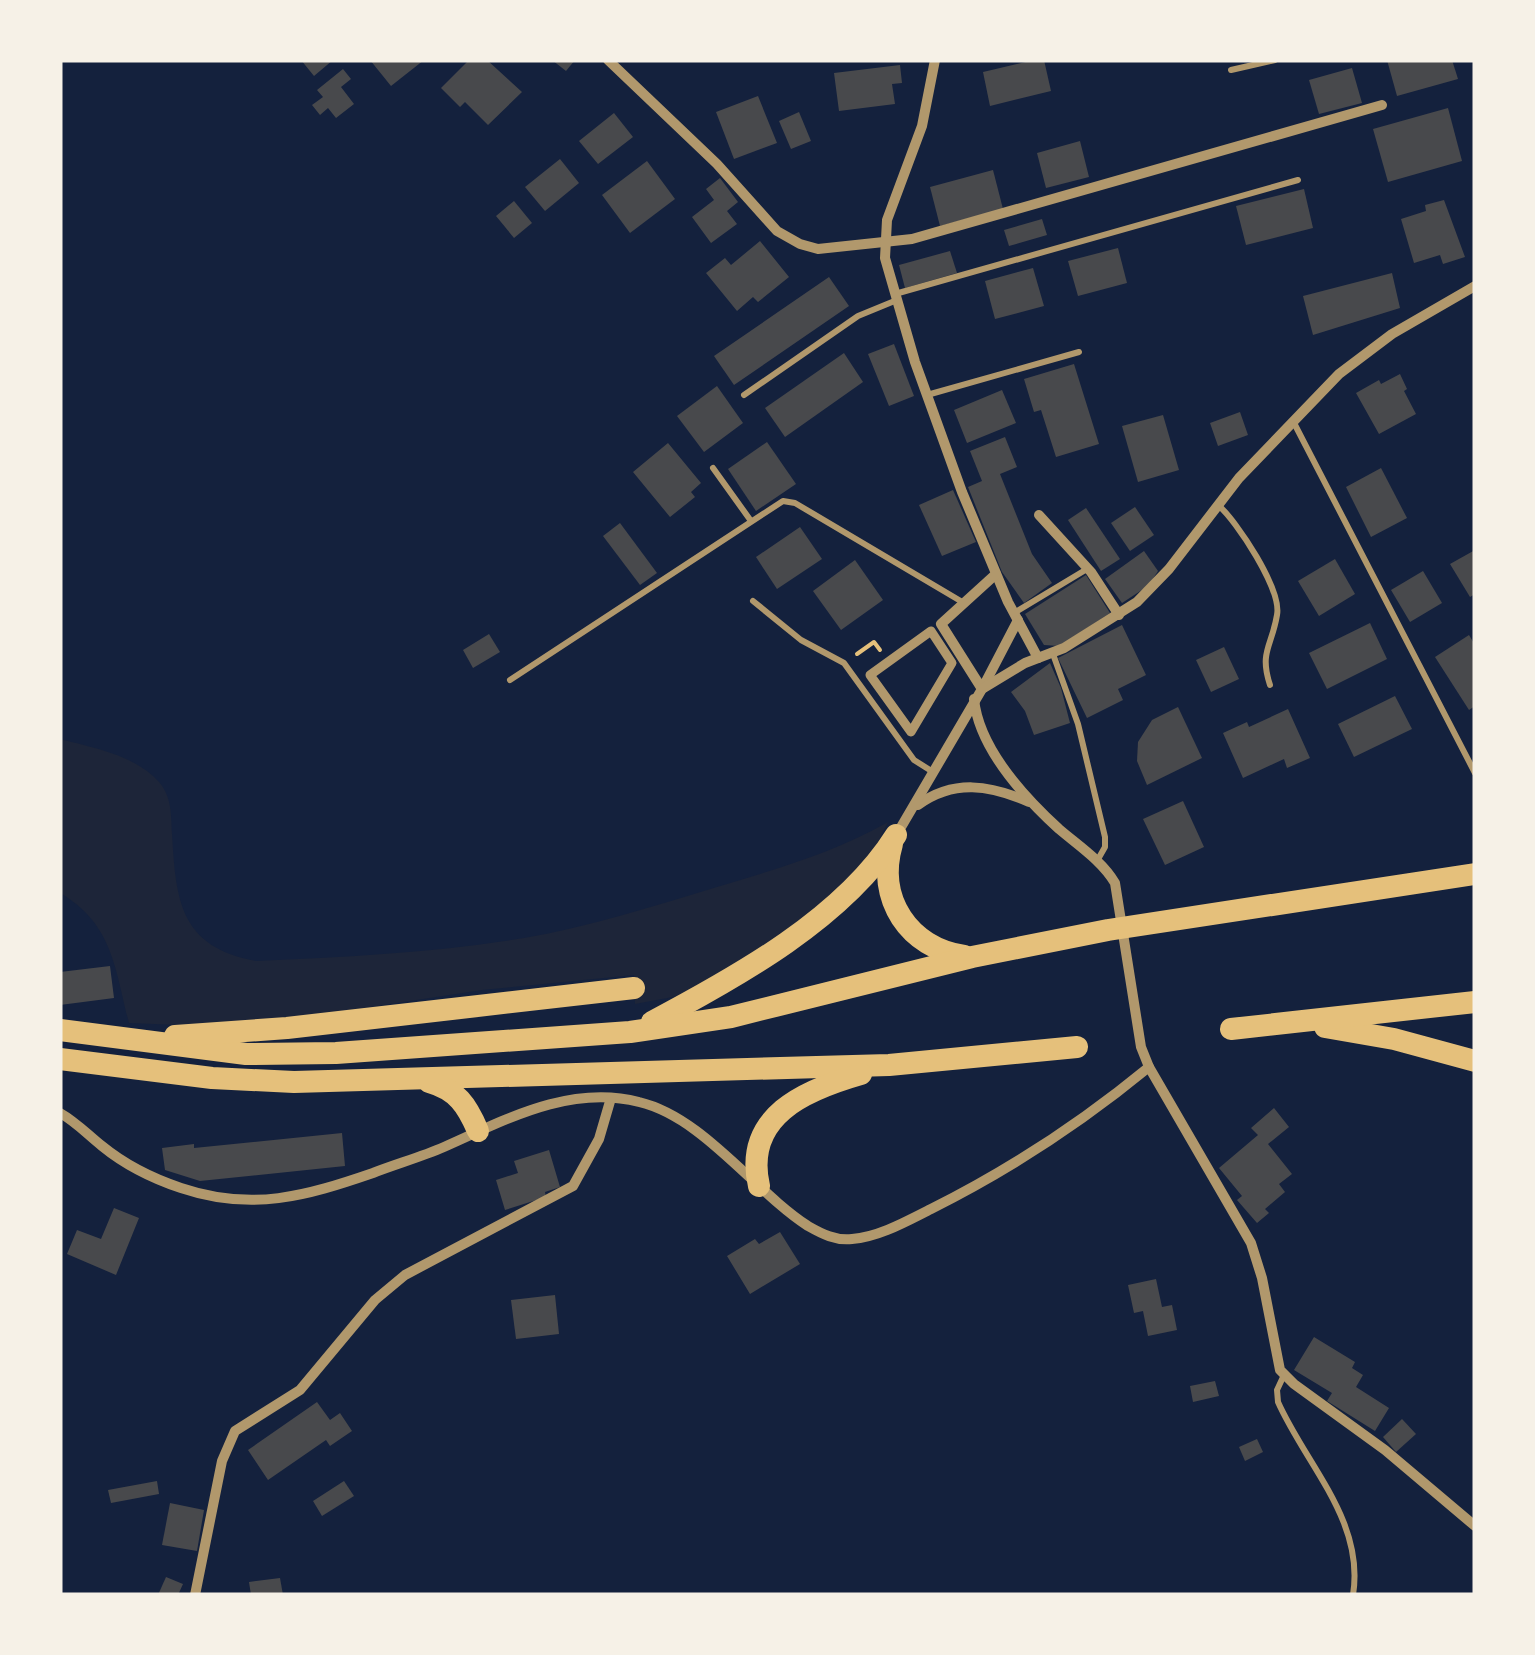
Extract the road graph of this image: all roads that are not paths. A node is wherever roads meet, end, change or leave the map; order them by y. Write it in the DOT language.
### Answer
graph roads {
  1 [pos="608,60"];
  2 [pos="934,60"];
  3 [pos="1275,60"];
  4 [pos="1231,70"];
  5 [pos="1382,105"];
  6 [pos="1298,180"];
  7 [pos="884,243"];
  8 [pos="1475,286"];
  9 [pos="896,297"];
  10 [pos="1079,352"];
  11 [pos="744,395"];
  12 [pos="927,395"];
  13 [pos="1293,420"];
  14 [pos="713,468"];
  15 [pos="1217,504"];
  16 [pos="1039,515"];
  17 [pos="751,521"];
  18 [pos="1088,568"];
  19 [pos="996,574"];
  20 [pos="753,601"];
  21 [pos="964,603"];
  22 [pos="1118,615"];
  23 [pos="1016,617"];
  24 [pos="940,634"];
  25 [pos="953,654"];
  26 [pos="1053,654"];
  27 [pos="1038,658"];
  28 [pos="510,680"];
  29 [pos="1270,685"];
  30 [pos="982,688"];
  31 [pos="974,700"];
  32 [pos="892,706"];
  33 [pos="882,714"];
  34 [pos="934,772"];
  35 [pos="1475,773"];
  36 [pos="1034,804"];
  37 [pos="911,811"];
  38 [pos="896,835"];
  39 [pos="1098,861"];
  40 [pos="1475,874"];
  41 [pos="972,957"];
  42 [pos="634,988"];
  43 [pos="1475,1002"];
  44 [pos="1296,1022"];
  45 [pos="1231,1028"];
  46 [pos="60,1030"];
  47 [pos="630,1032"];
  48 [pos="105,1038"];
  49 [pos="1077,1047"];
  50 [pos="60,1059"];
  51 [pos="1475,1061"];
  52 [pos="889,1066"];
  53 [pos="1149,1068"];
  54 [pos="416,1078"];
  55 [pos="611,1098"];
  56 [pos="60,1113"];
  57 [pos="478,1130"];
  58 [pos="759,1186"];
  59 [pos="1284,1375"];
  60 [pos="1475,1526"];
  61 [pos="195,1595"];
  62 [pos="1353,1595"];
  1 -- 7 [label="street"];
  2 -- 7 [label="street"];
  3 -- 4 [label="lane"];
  5 -- 7 [label="street"];
  6 -- 9 [label="lane"];
  7 -- 9 [label="street"];
  8 -- 13 [label="street"];
  9 -- 11 [label="lane"];
  9 -- 12 [label="street"];
  10 -- 12 [label="lane"];
  12 -- 19 [label="street"];
  13 -- 15 [label="street"];
  13 -- 35 [label="lane"];
  14 -- 17 [label="lane"];
  15 -- 22 [label="street"];
  15 -- 29 [label="lane"];
  16 -- 18 [label="street"];
  17 -- 21 [label="lane"];
  17 -- 28 [label="lane"];
  18 -- 22 [label="street"];
  18 -- 23 [label="lane"];
  19 -- 21 [label="street"];
  19 -- 23 [label="street"];
  20 -- 33 [label="lane"];
  21 -- 24 [label="street"];
  22 -- 26 [label="street"];
  23 -- 27 [label="street"];
  23 -- 30 [label="street"];
  24 -- 25 [label="street"];
  24 -- 32 [label="street"];
  25 -- 30 [label="street"];
  25 -- 32 [label="street"];
  26 -- 27 [label="street"];
  26 -- 39 [label="lane"];
  27 -- 30 [label="street"];
  30 -- 31 [label="street"];
  31 -- 34 [label="street"];
  31 -- 36 [label="street"];
  32 -- 33 [label="street"];
  33 -- 34 [label="lane"];
  34 -- 37 [label="street"];
  36 -- 37 [label="street"];
  36 -- 39 [label="street"];
  37 -- 38 [label="street"];
  38 -- 41 [label="highway"];
  38 -- 47 [label="highway"];
  39 -- 53 [label="street"];
  40 -- 41 [label="highway"];
  41 -- 47 [label="highway"];
  42 -- 48 [label="highway"];
  43 -- 44 [label="highway"];
  44 -- 45 [label="highway"];
  44 -- 51 [label="highway"];
  46 -- 48 [label="highway"];
  47 -- 48 [label="highway"];
  49 -- 52 [label="highway"];
  50 -- 54 [label="highway"];
  52 -- 54 [label="highway"];
  52 -- 58 [label="highway"];
  53 -- 58 [label="street"];
  53 -- 59 [label="street"];
  54 -- 57 [label="highway"];
  55 -- 57 [label="street"];
  55 -- 58 [label="street"];
  55 -- 61 [label="street"];
  56 -- 57 [label="street"];
  59 -- 60 [label="street"];
  59 -- 62 [label="lane"];
}
